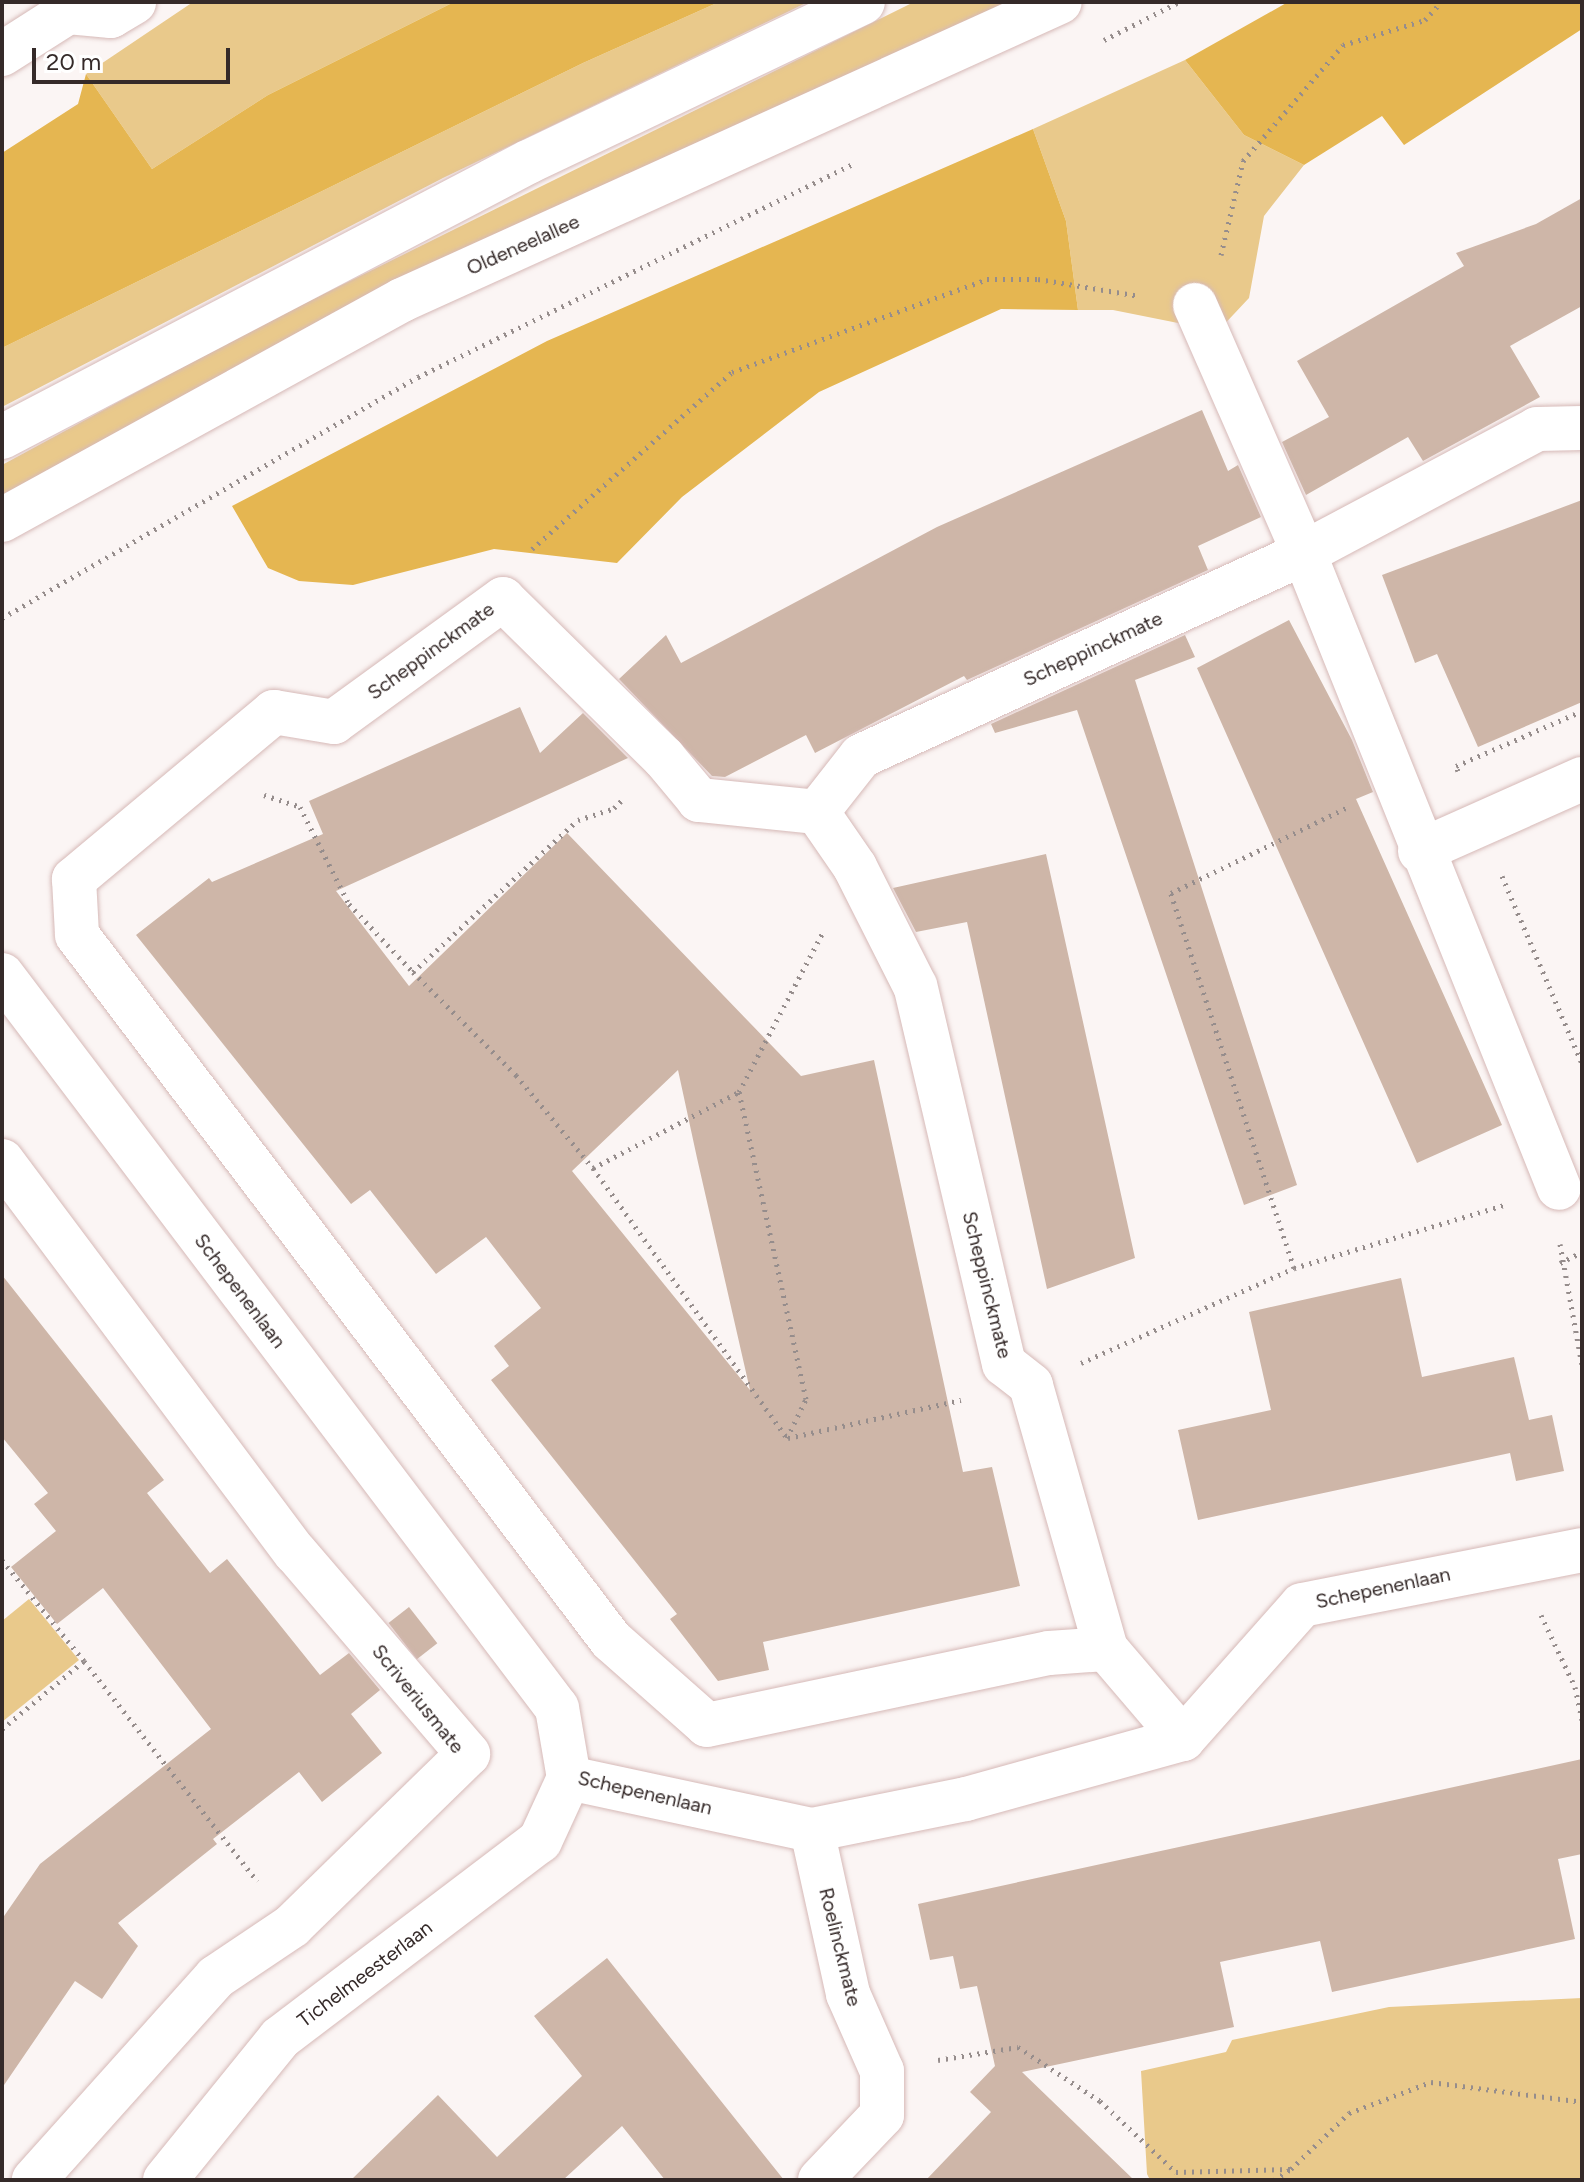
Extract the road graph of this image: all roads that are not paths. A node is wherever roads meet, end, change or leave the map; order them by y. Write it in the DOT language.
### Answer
graph roads {
  1 [pos="134,2"];
  2 [pos="863,2"];
  3 [pos="1060,2"];
  4 [pos="2,54"];
  5 [pos="1195,305"];
  6 [pos="1582,428"];
  7 [pos="2,437"];
  8 [pos="2,520"];
  9 [pos="1304,553"];
  10 [pos="1582,779"];
  11 [pos="817,812"];
  12 [pos="1420,851"];
  13 [pos="2,975"];
  14 [pos="2,1161"];
  15 [pos="1559,1188"];
  16 [pos="1582,1550"];
  17 [pos="1106,1649"];
  18 [pos="1183,1739"];
  19 [pos="569,1778"];
  20 [pos="812,1830"];
  21 [pos="34,2180"];
  22 [pos="165,2180"];
  23 [pos="820,2180"];
  1 -- 4 [label="street"];
  2 -- 7 [label="street"];
  3 -- 8 [label="street, Oldeneelallee"];
  5 -- 9 [label="street"];
  6 -- 9 [label="street, Scheppinckmate"];
  9 -- 11 [label="street, Scheppinckmate"];
  9 -- 12 [label="street"];
  10 -- 12 [label="street"];
  11 -- 17 [label="street, Scheppinckmate"];
  11 -- 17 [label="street, Scheppinckmate"];
  12 -- 15 [label="street"];
  13 -- 19 [label="street, Schepenenlaan"];
  14 -- 21 [label="street, Scriveriusmate"];
  16 -- 18 [label="street, Schepenenlaan"];
  17 -- 18 [label="street"];
  18 -- 20 [label="street, Schepenenlaan"];
  19 -- 20 [label="street, Schepenenlaan"];
  19 -- 22 [label="street, Tichelmeesterlaan"];
  20 -- 23 [label="street, Roelinckmate"];
}
